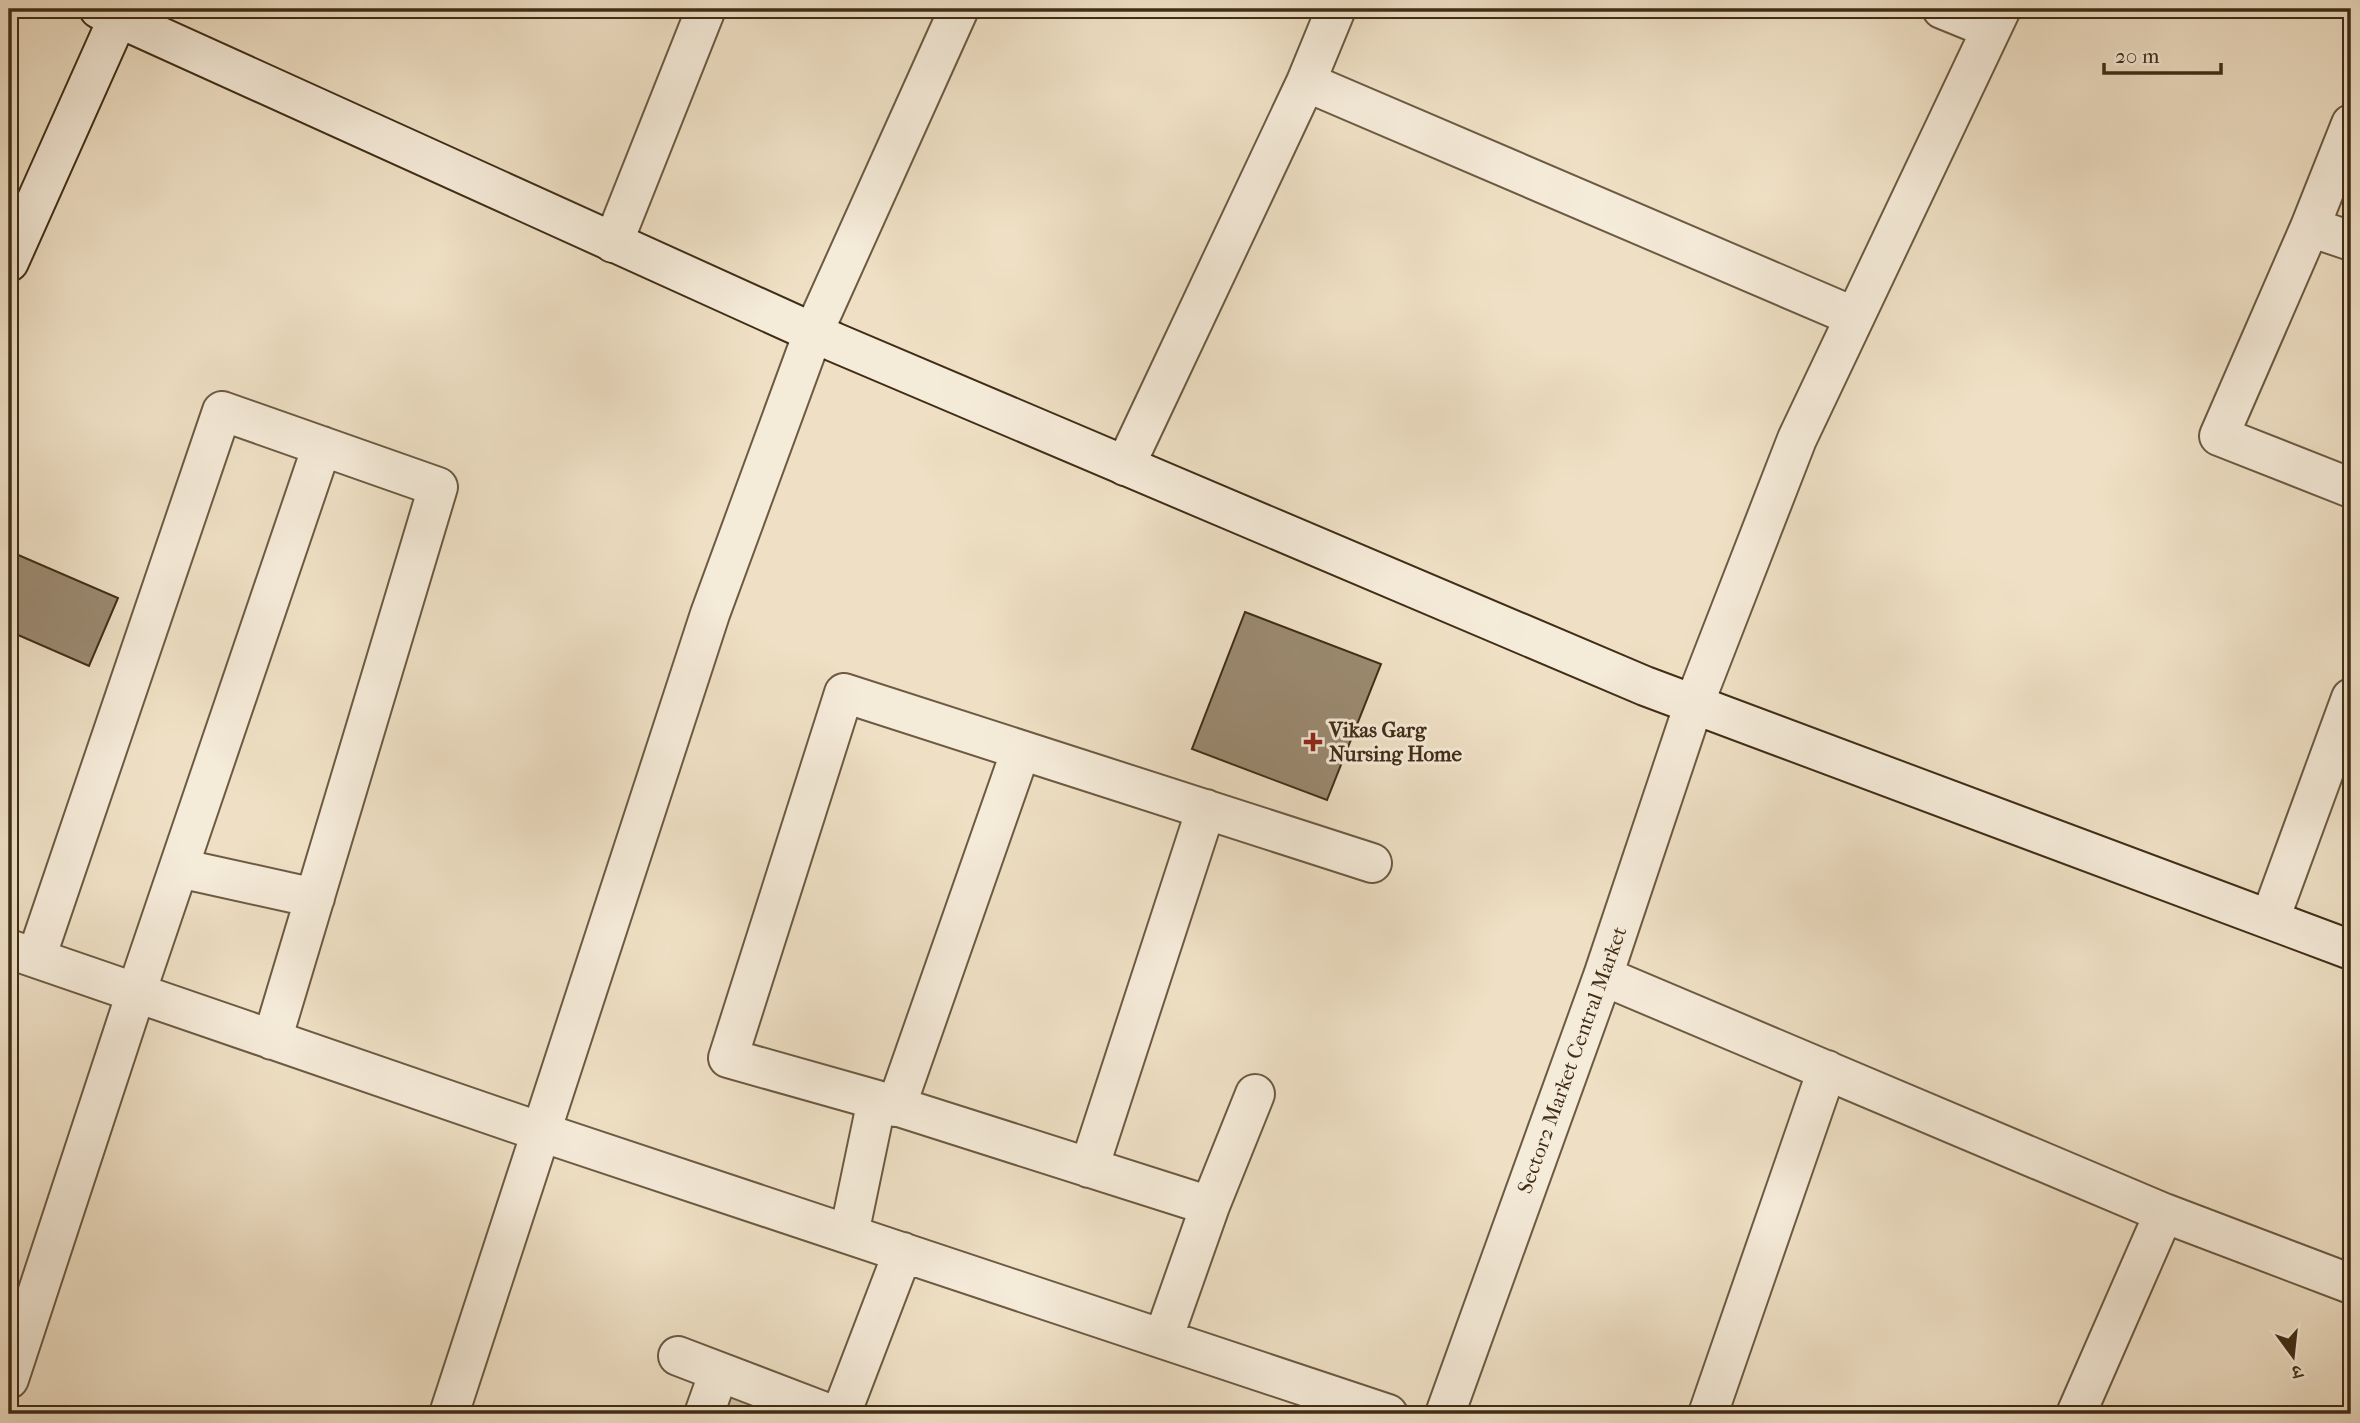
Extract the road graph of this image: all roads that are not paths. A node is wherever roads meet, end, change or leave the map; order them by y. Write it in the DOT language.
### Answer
graph roads {
  1 [pos="706,9"];
  2 [pos="959,9"];
  3 [pos="1336,9"];
  4 [pos="1942,9"];
  5 [pos="113,12"];
  6 [pos="1996,19"];
  7 [pos="1306,82"];
  8 [pos="2351,124"];
  9 [pos="2310,227"];
  10 [pos="2351,241"];
  11 [pos="613,243"];
  12 [pos="9,262"];
  13 [pos="1855,317"];
  14 [pos="813,333"];
  15 [pos="322,446"];
  16 [pos="1125,466"];
  17 [pos="2351,488"];
  18 [pos="2351,698"];
  19 [pos="1694,704"];
  20 [pos="1021,750"];
  21 [pos="1206,809"];
  22 [pos="1372,863"];
  23 [pos="179,868"];
  24 [pos="315,898"];
  25 [pos="2270,919"];
  26 [pos="2351,950"];
  27 [pos="22,954"];
  28 [pos="1603,976"];
  29 [pos="136,993"];
  30 [pos="272,1040"];
  31 [pos="1827,1070"];
  32 [pos="1255,1094"];
  33 [pos="887,1103"];
  34 [pos="541,1132"];
  35 [pos="1089,1168"];
  36 [pos="1210,1206"];
  37 [pos="2164,1213"];
  38 [pos="849,1234"];
  39 [pos="903,1252"];
  40 [pos="2351,1284"];
  41 [pos="1163,1339"];
  42 [pos="678,1356"];
  43 [pos="719,1372"];
  44 [pos="9,1379"];
  45 [pos="449,1414"];
  46 [pos="704,1414"];
  47 [pos="830,1414"];
  48 [pos="841,1414"];
  49 [pos="1388,1414"];
  50 [pos="1445,1414"];
  51 [pos="1708,1414"];
  52 [pos="2076,1414"];
  1 -- 11 [label="street"];
  2 -- 14 [label="street"];
  3 -- 7 [label="street"];
  4 -- 6 [label="street"];
  5 -- 11 [label="street"];
  5 -- 12 [label="street"];
  6 -- 13 [label="street, Sector2 Market Central Market"];
  7 -- 13 [label="street"];
  7 -- 16 [label="street"];
  8 -- 9 [label="street"];
  9 -- 10 [label="street"];
  9 -- 17 [label="street"];
  11 -- 14 [label="street"];
  13 -- 19 [label="street, Sector2 Market Central Market"];
  14 -- 16 [label="street"];
  14 -- 34 [label="street"];
  15 -- 23 [label="street"];
  15 -- 24 [label="street"];
  15 -- 27 [label="street"];
  16 -- 19 [label="street"];
  18 -- 25 [label="street"];
  19 -- 25 [label="street"];
  19 -- 28 [label="street, Sector2 Market Central Market"];
  20 -- 21 [label="street"];
  20 -- 33 [label="street"];
  20 -- 33 [label="street"];
  21 -- 22 [label="street"];
  21 -- 35 [label="street"];
  23 -- 24 [label="street"];
  23 -- 29 [label="street"];
  24 -- 30 [label="street"];
  25 -- 26 [label="street"];
  27 -- 29 [label="street"];
  28 -- 31 [label="street"];
  28 -- 50 [label="street, Sector2 Market Central Market"];
  29 -- 30 [label="street"];
  29 -- 44 [label="street"];
  30 -- 34 [label="street"];
  31 -- 37 [label="street"];
  31 -- 51 [label="street"];
  32 -- 36 [label="street"];
  33 -- 35 [label="street"];
  33 -- 38 [label="street"];
  34 -- 38 [label="street"];
  34 -- 45 [label="street"];
  35 -- 36 [label="street"];
  36 -- 41 [label="street"];
  37 -- 40 [label="street"];
  37 -- 52 [label="street"];
  38 -- 39 [label="street"];
  39 -- 41 [label="street"];
  39 -- 48 [label="street"];
  41 -- 49 [label="street"];
  42 -- 43 [label="street"];
  43 -- 46 [label="street"];
  43 -- 47 [label="street"];
}
